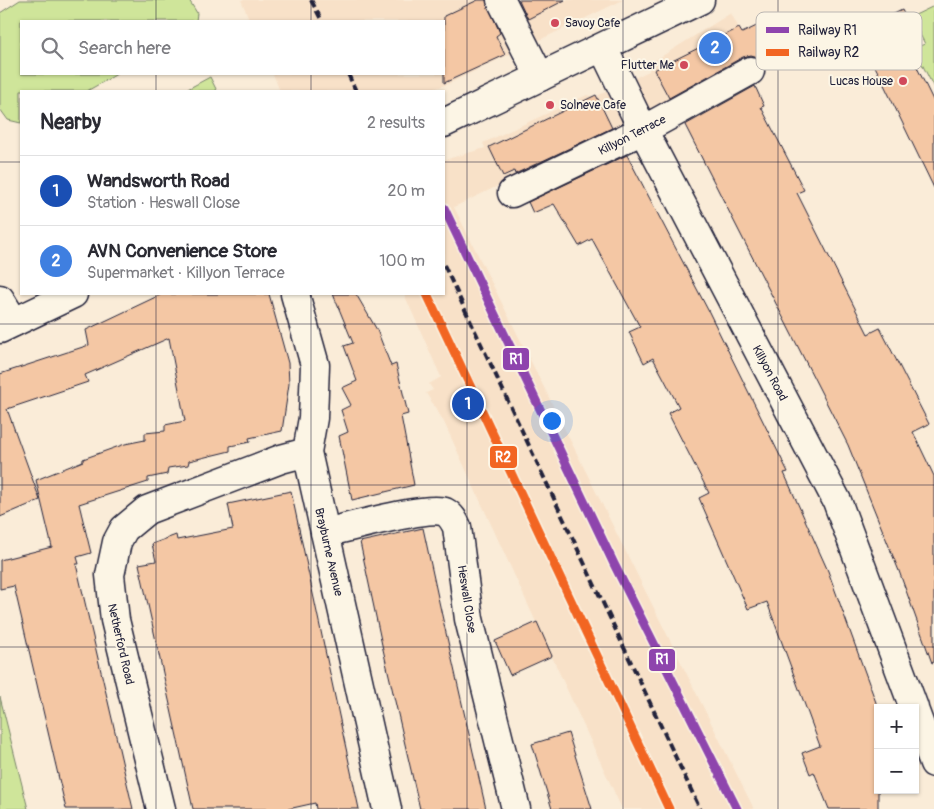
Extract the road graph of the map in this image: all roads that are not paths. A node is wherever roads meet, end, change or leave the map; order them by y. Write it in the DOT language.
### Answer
graph roads {
  1 [pos="501,0"];
  2 [pos="700,0"];
  3 [pos="603,48"];
  4 [pos="750,71"];
  5 [pos="540,77"];
  6 [pos="445,123"];
  7 [pos="643,130"];
  8 [pos="512,193"];
  9 [pos="71,295"];
  10 [pos="296,295"];
  11 [pos="0,299"];
  12 [pos="7,325"];
  13 [pos="307,452"];
  14 [pos="324,533"];
  15 [pos="913,704"];
  16 [pos="919,723"];
  17 [pos="934,763"];
  18 [pos="161,809"];
  19 [pos="387,809"];
  20 [pos="516,809"];
  1 -- 5 [label="street"];
  2 -- 3 [label="street"];
  3 -- 5 [label="street"];
  3 -- 7 [label="street, Killyon Road"];
  4 -- 7 [label="street, Killyon Terrace"];
  5 -- 6 [label="street"];
  7 -- 8 [label="street, Killyon Terrace"];
  7 -- 15 [label="street, Killyon Road"];
  9 -- 12 [label="street"];
  10 -- 13 [label="street, Brayburne Avenue"];
  11 -- 12 [label="street"];
  13 -- 14 [label="street, Brayburne Avenue"];
  13 -- 18 [label="street, Netherford Road"];
  14 -- 19 [label="street, Brayburne Avenue"];
  14 -- 20 [label="street, Heswall Close"];
  16 -- 17 [label="street"];
}
